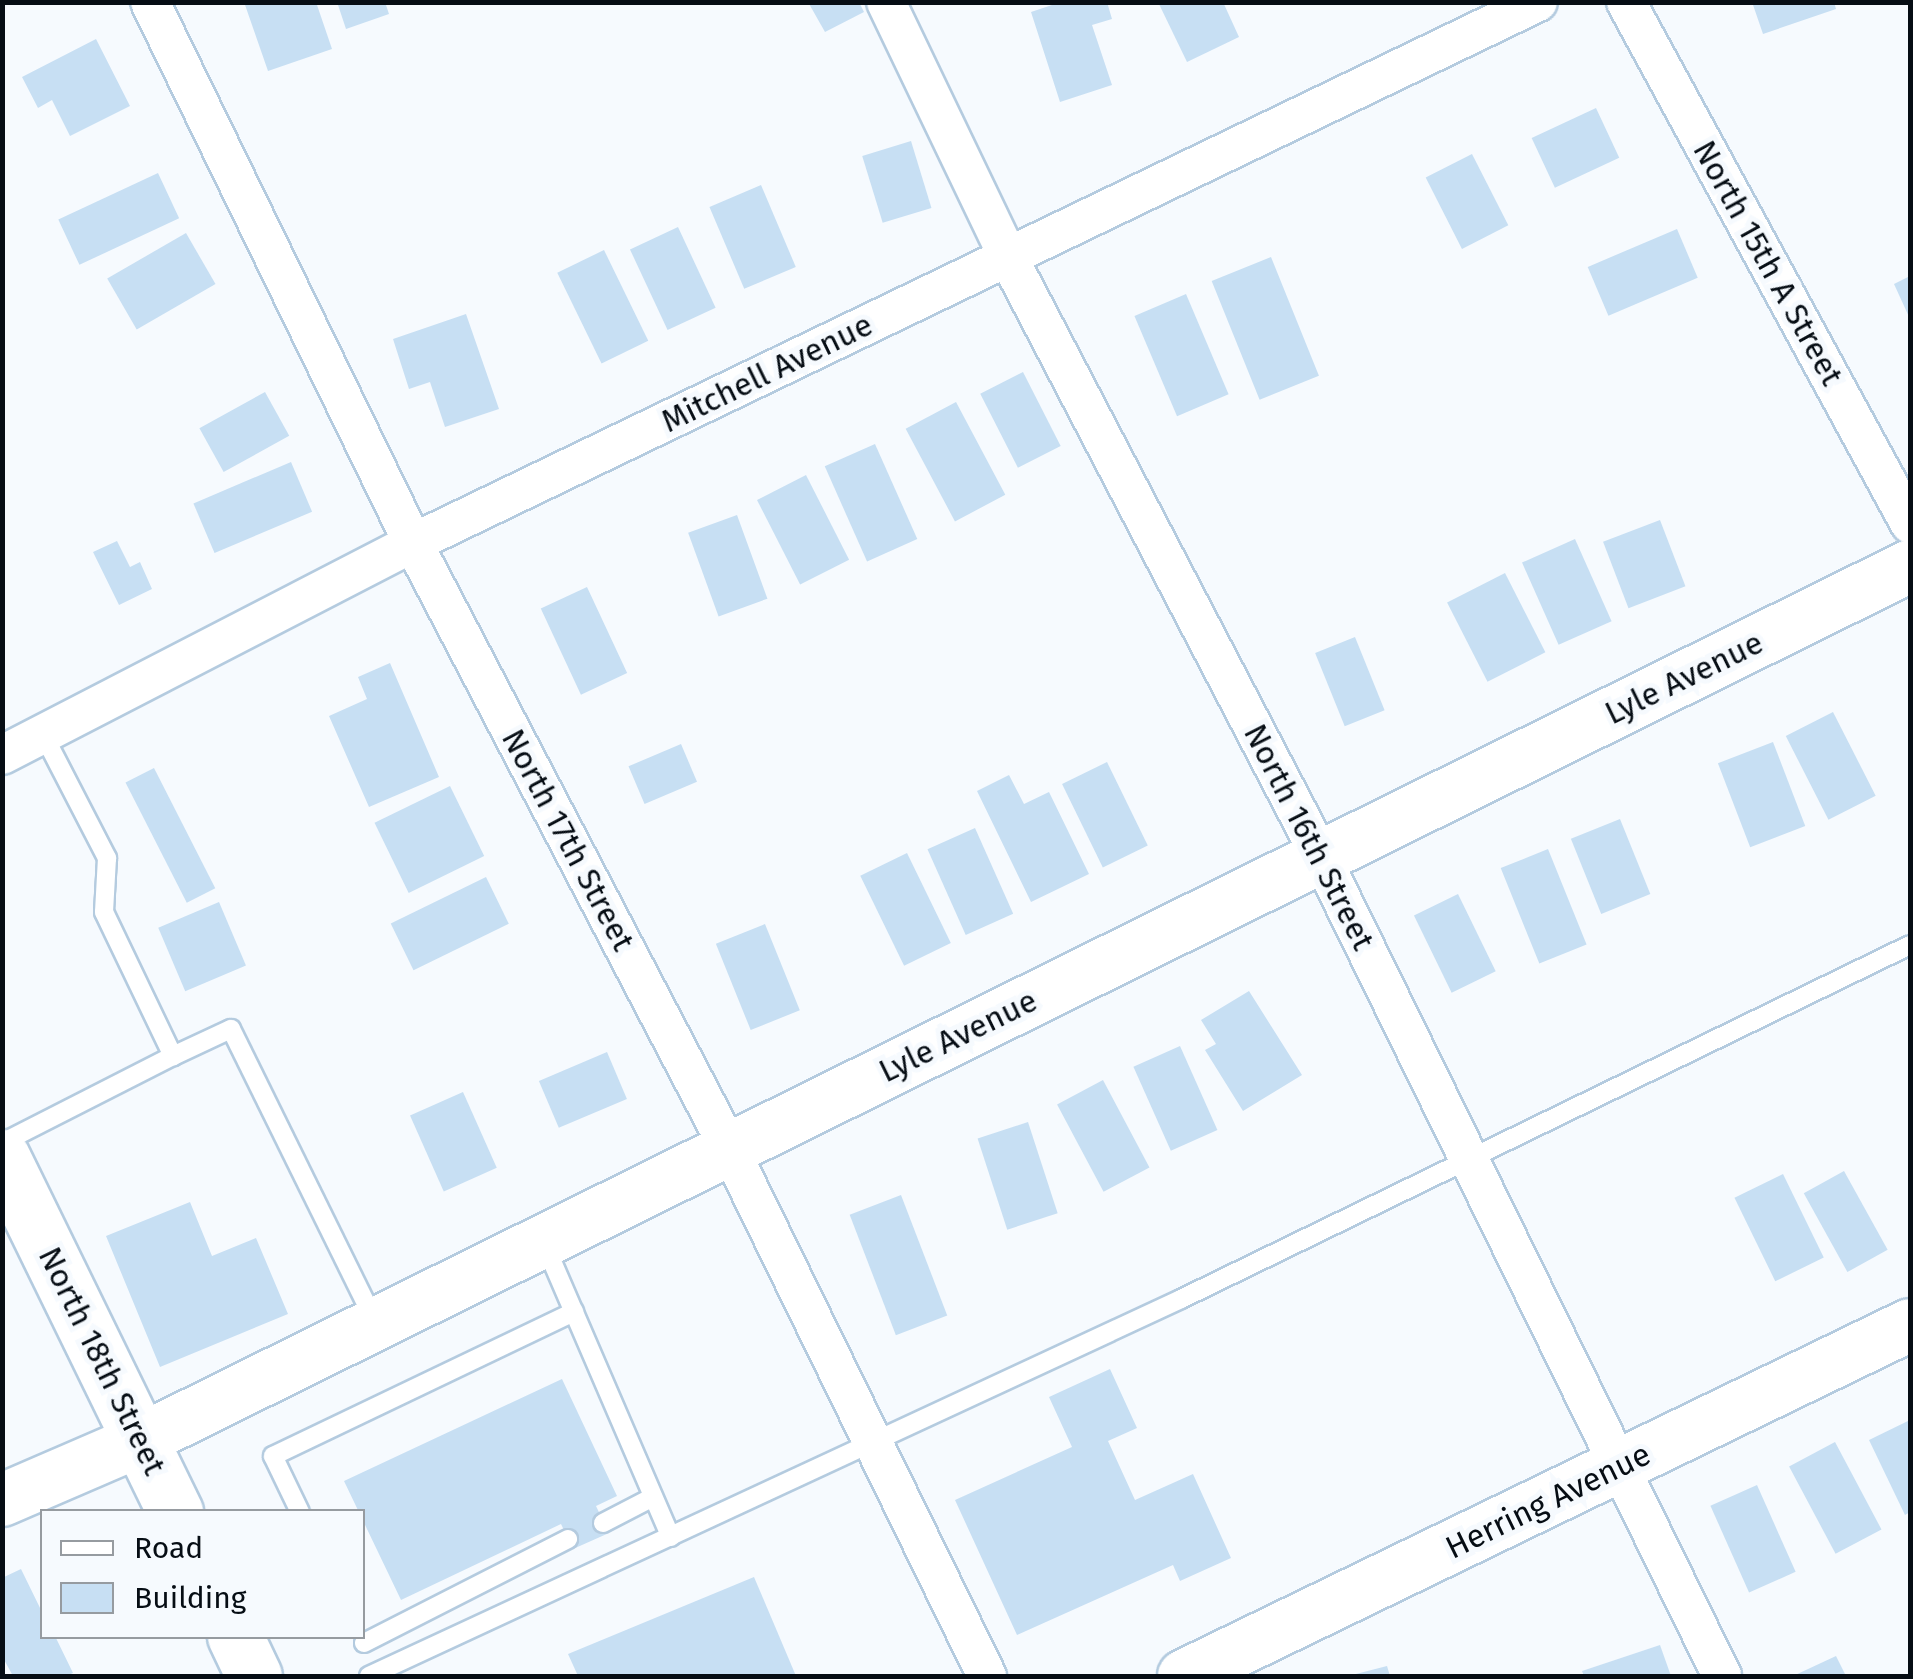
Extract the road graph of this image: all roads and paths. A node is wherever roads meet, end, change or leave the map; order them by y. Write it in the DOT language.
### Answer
graph roads {
  1 [pos="150,2"];
  2 [pos="886,2"];
  3 [pos="1538,2"];
  4 [pos="1626,2"];
  5 [pos="1008,257"];
  6 [pos="1910,524"];
  7 [pos="413,544"];
  8 [pos="1910,566"];
  9 [pos="44,734"];
  10 [pos="2,756"];
  11 [pos="1320,857"];
  12 [pos="1910,945"];
  13 [pos="174,1056"];
  14 [pos="2,1143"];
  15 [pos="729,1148"];
  16 [pos="1468,1155"];
  17 [pos="2,1158"];
  18 [pos="543,1240"];
  19 [pos="574,1312"];
  20 [pos="377,1323"];
  21 [pos="1910,1324"];
  22 [pos="141,1440"];
  23 [pos="873,1443"];
  24 [pos="1622,1465"];
  25 [pos="653,1498"];
  26 [pos="2,1500"];
  27 [pos="174,1509"];
  28 [pos="299,1509"];
  29 [pos="604,1523"];
  30 [pos="671,1537"];
  31 [pos="568,1538"];
  32 [pos="236,1639"];
  33 [pos="365,1639"];
  34 [pos="362,1640"];
  35 [pos="374,1674"];
  36 [pos="254,1676"];
  37 [pos="987,1676"];
  38 [pos="1184,1676"];
  39 [pos="1722,1676"];
  1 -- 7 [label="street, North 17th Street"];
  2 -- 5 [label="street, North 16th Street"];
  3 -- 5 [label="street, Mitchell Avenue"];
  4 -- 6 [label="street, North 15th A Street"];
  5 -- 7 [label="street, Mitchell Avenue"];
  5 -- 11 [label="street, North 16th Street"];
  7 -- 9 [label="street, Mitchell Avenue"];
  7 -- 15 [label="street, North 17th Street"];
  8 -- 11 [label="main road, Lyle Avenue"];
  9 -- 10 [label="street, Mitchell Avenue"];
  9 -- 13 [label="lane"];
  11 -- 15 [label="main road, Lyle Avenue"];
  11 -- 16 [label="street, North 16th Street"];
  12 -- 16 [label="lane"];
  13 -- 14 [label="lane"];
  13 -- 20 [label="lane"];
  15 -- 18 [label="main road, Lyle Avenue"];
  15 -- 23 [label="street, North 17th Street"];
  16 -- 23 [label="lane"];
  16 -- 24 [label="street, North 16th Street"];
  17 -- 22 [label="main road, North 18th Street"];
  18 -- 19 [label="lane"];
  18 -- 20 [label="main road, Lyle Avenue"];
  19 -- 25 [label="lane"];
  19 -- 28 [label="lane"];
  20 -- 22 [label="main road, Lyle Avenue"];
  21 -- 24 [label="main road, Herring Avenue"];
  22 -- 26 [label="main road, Lyle Avenue"];
  22 -- 27 [label="main road, North 18th Street"];
  23 -- 30 [label="lane"];
  23 -- 37 [label="street, North 17th Street"];
  24 -- 38 [label="main road, Herring Avenue"];
  24 -- 39 [label="street, North 16th Street"];
  25 -- 29 [label="lane"];
  25 -- 30 [label="lane"];
  30 -- 35 [label="lane"];
  31 -- 33 [label="lane"];
  32 -- 36 [label="main road"];
  34 -- 35 [label="lane"];
}
